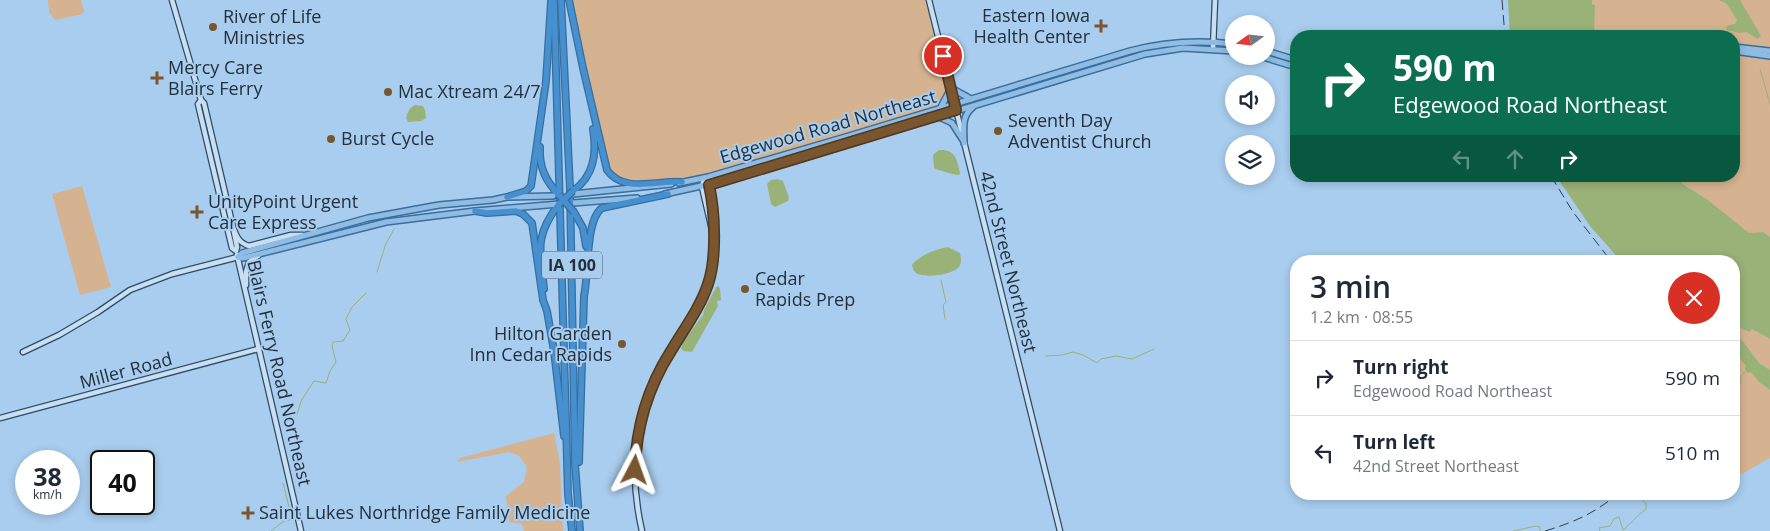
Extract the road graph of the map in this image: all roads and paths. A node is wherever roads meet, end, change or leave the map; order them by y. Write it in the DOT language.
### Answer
graph roads {
  1 [pos="172,0"];
  2 [pos="553,0"];
  3 [pos="561,0"];
  4 [pos="569,0"];
  5 [pos="929,0"];
  6 [pos="1215,0"];
  7 [pos="1214,42"];
  8 [pos="1225,43"];
  9 [pos="1213,48"];
  10 [pos="1740,48"];
  11 [pos="1225,50"];
  12 [pos="1770,51"];
  13 [pos="1740,52"];
  14 [pos="1275,54"];
  15 [pos="1770,56"];
  16 [pos="1290,58"];
  17 [pos="1275,60"];
  18 [pos="1290,64"];
  19 [pos="583,68"];
  20 [pos="951,88"];
  21 [pos="971,99"];
  22 [pos="201,100"];
  23 [pos="978,104"];
  24 [pos="955,107"];
  25 [pos="940,109"];
  26 [pos="936,116"];
  27 [pos="542,117"];
  28 [pos="964,143"];
  29 [pos="682,182"];
  30 [pos="706,182"];
  31 [pos="702,187"];
  32 [pos="571,193"];
  33 [pos="668,194"];
  34 [pos="507,197"];
  35 [pos="559,200"];
  36 [pos="573,203"];
  37 [pos="474,211"];
  38 [pos="233,227"];
  39 [pos="713,234"];
  40 [pos="306,235"];
  41 [pos="270,252"];
  42 [pos="237,254"];
  43 [pos="246,294"];
  44 [pos="584,296"];
  45 [pos="547,311"];
  46 [pos="258,349"];
  47 [pos="23,352"];
  48 [pos="0,418"];
  49 [pos="568,494"];
  50 [pos="579,522"];
  51 [pos="301,531"];
  52 [pos="572,531"];
  53 [pos="580,531"];
  54 [pos="642,531"];
  55 [pos="1060,531"];
  1 -- 22 [label="main road, Blairs Ferry Road Northeast"];
  2 -- 27 [label="highway"];
  2 -- 49 [label="highway, IA 100"];
  3 -- 50 [label="highway, IA 100"];
  4 -- 19 [label="highway"];
  5 -- 20 [label="main road, 42nd Street Northeast"];
  6 -- 7 [label="main road"];
  7 -- 8 [label="main road, Edgewood Road Northeast"];
  7 -- 9 [label="main road"];
  7 -- 21 [label="main road, Edgewood Road Northeast"];
  9 -- 11 [label="main road, Edgewood Road Northeast"];
  9 -- 23 [label="main road, Edgewood Road Northeast"];
  10 -- 12 [label="main road"];
  13 -- 15 [label="main road"];
  14 -- 16 [label="main road"];
  17 -- 18 [label="main road"];
  19 -- 29 [label="highway"];
  19 -- 32 [label="highway"];
  20 -- 21 [label="main road"];
  20 -- 24 [label="main road, 42nd Street Northeast"];
  20 -- 25 [label="main road"];
  21 -- 24 [label="main road, Edgewood Road Northeast"];
  22 -- 38 [label="main road, Blairs Ferry Road Northeast"];
  22 -- 42 [label="main road, Blairs Ferry Road Northeast"];
  23 -- 24 [label="main road, Edgewood Road Northeast"];
  23 -- 28 [label="main road"];
  24 -- 25 [label="main road, Edgewood Road Northeast"];
  24 -- 26 [label="main road, Edgewood Road Northeast"];
  24 -- 28 [label="main road, 42nd Street Northeast"];
  25 -- 30 [label="main road, Edgewood Road Northeast"];
  26 -- 28 [label="main road"];
  26 -- 30 [label="main road, Edgewood Road Northeast"];
  27 -- 34 [label="highway"];
  27 -- 35 [label="highway"];
  28 -- 55 [label="main road, 42nd Street Northeast"];
  29 -- 30 [label="main road, Edgewood Road Northeast"];
  29 -- 32 [label="main road, Edgewood Road Northeast"];
  30 -- 31 [label="main road, Edgewood Road Northeast"];
  30 -- 39 [label="main road"];
  31 -- 33 [label="main road, Edgewood Road Northeast"];
  31 -- 39 [label="main road"];
  32 -- 35 [label="highway, bridge"];
  33 -- 36 [label="main road, Edgewood Road Northeast"];
  33 -- 44 [label="highway"];
  34 -- 35 [label="main road"];
  34 -- 40 [label="main road"];
  35 -- 37 [label="main road"];
  35 -- 44 [label="highway, bridge"];
  35 -- 45 [label="highway"];
  37 -- 41 [label="main road"];
  37 -- 45 [label="highway"];
  38 -- 40 [label="main road"];
  38 -- 42 [label="main road, Blairs Ferry Road Northeast"];
  39 -- 54 [label="main road"];
  40 -- 42 [label="main road"];
  41 -- 42 [label="main road"];
  41 -- 43 [label="main road"];
  42 -- 43 [label="main road, Blairs Ferry Road Northeast"];
  42 -- 47 [label="main road"];
  43 -- 46 [label="main road, Blairs Ferry Road Northeast"];
  44 -- 50 [label="highway"];
  45 -- 49 [label="highway"];
  46 -- 48 [label="main road, Miller Road"];
  46 -- 51 [label="main road, Blairs Ferry Road Northeast"];
  49 -- 52 [label="highway, IA 100"];
  50 -- 53 [label="highway, IA 100"];
}
